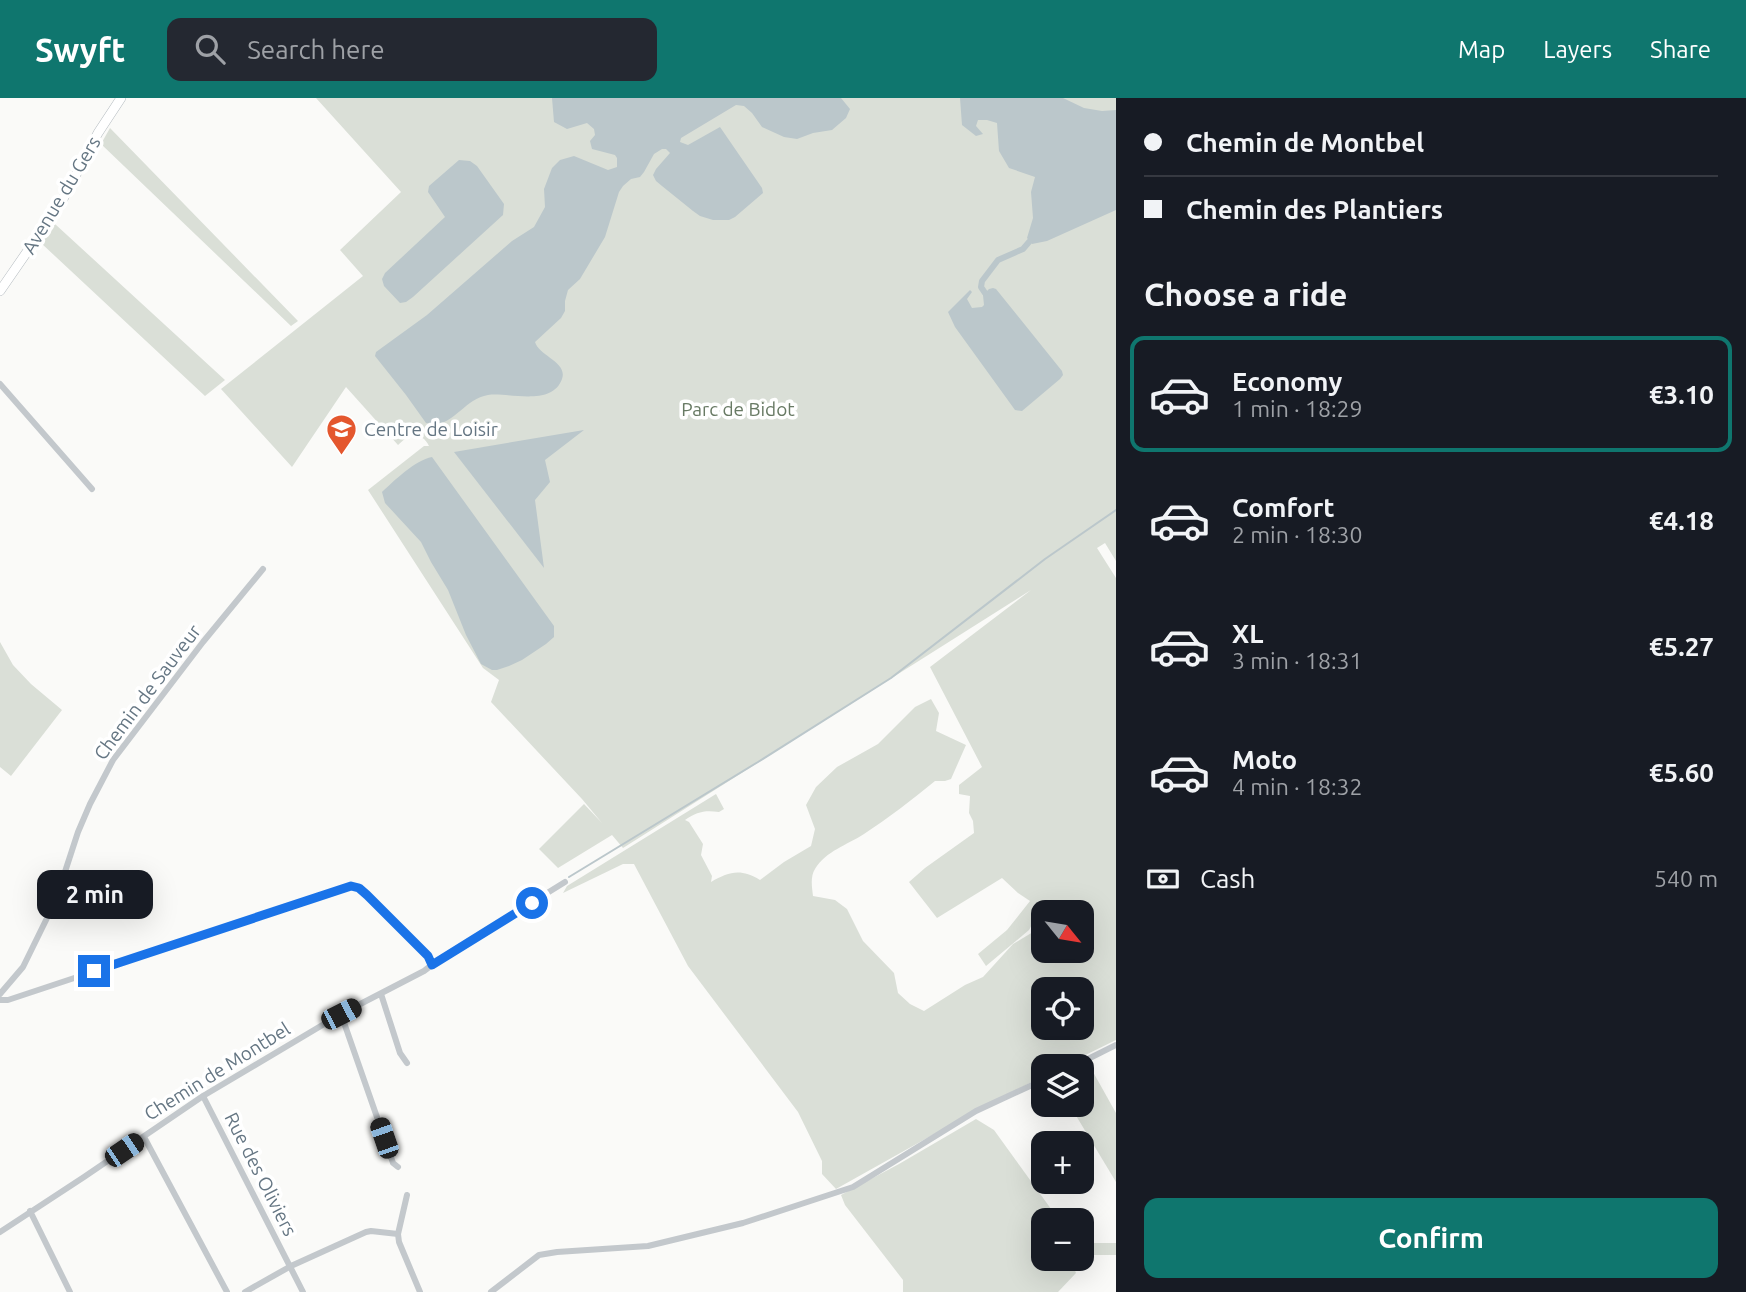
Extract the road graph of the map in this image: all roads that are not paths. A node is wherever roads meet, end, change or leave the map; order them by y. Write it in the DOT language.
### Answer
graph roads {
  1 [pos="121,98"];
  2 [pos="0,291"];
  3 [pos="0,384"];
  4 [pos="92,489"];
  5 [pos="263,569"];
  6 [pos="565,882"];
  7 [pos="432,965"];
  8 [pos="0,994"];
  9 [pos="381,994"];
  10 [pos="0,1000"];
  11 [pos="341,1014"];
  12 [pos="1116,1045"];
  13 [pos="1094,1056"];
  14 [pos="407,1063"];
  15 [pos="1031,1085"];
  16 [pos="203,1096"];
  17 [pos="144,1137"];
  18 [pos="398,1167"];
  19 [pos="407,1195"];
  20 [pos="30,1211"];
  21 [pos="0,1232"];
  22 [pos="398,1234"];
  23 [pos="290,1266"];
  24 [pos="257,1289"];
  25 [pos="70,1292"];
  26 [pos="227,1292"];
  27 [pos="245,1292"];
  28 [pos="303,1292"];
  29 [pos="420,1292"];
  30 [pos="491,1292"];
  1 -- 2 [label="main road, Avenue du Gers"];
  3 -- 4 [label="street"];
  5 -- 8 [label="street, Chemin de Sauveur"];
  6 -- 7 [label="street, Chemin de Montbel"];
  7 -- 9 [label="street, Chemin de Montbel"];
  7 -- 10 [label="street"];
  9 -- 11 [label="street, Chemin de Montbel"];
  9 -- 14 [label="street"];
  11 -- 16 [label="street, Chemin de Montbel"];
  11 -- 18 [label="street"];
  12 -- 13 [label="street"];
  15 -- 30 [label="street"];
  16 -- 17 [label="street, Chemin de Montbel"];
  16 -- 23 [label="street, Rue des Oliviers"];
  17 -- 20 [label="street, Chemin de Montbel"];
  17 -- 26 [label="street"];
  19 -- 22 [label="street"];
  20 -- 21 [label="street, Chemin de Montbel"];
  20 -- 25 [label="street"];
  22 -- 23 [label="street"];
  22 -- 29 [label="street"];
  23 -- 24 [label="street"];
  23 -- 28 [label="street, Rue des Oliviers"];
  24 -- 27 [label="street"];
}
